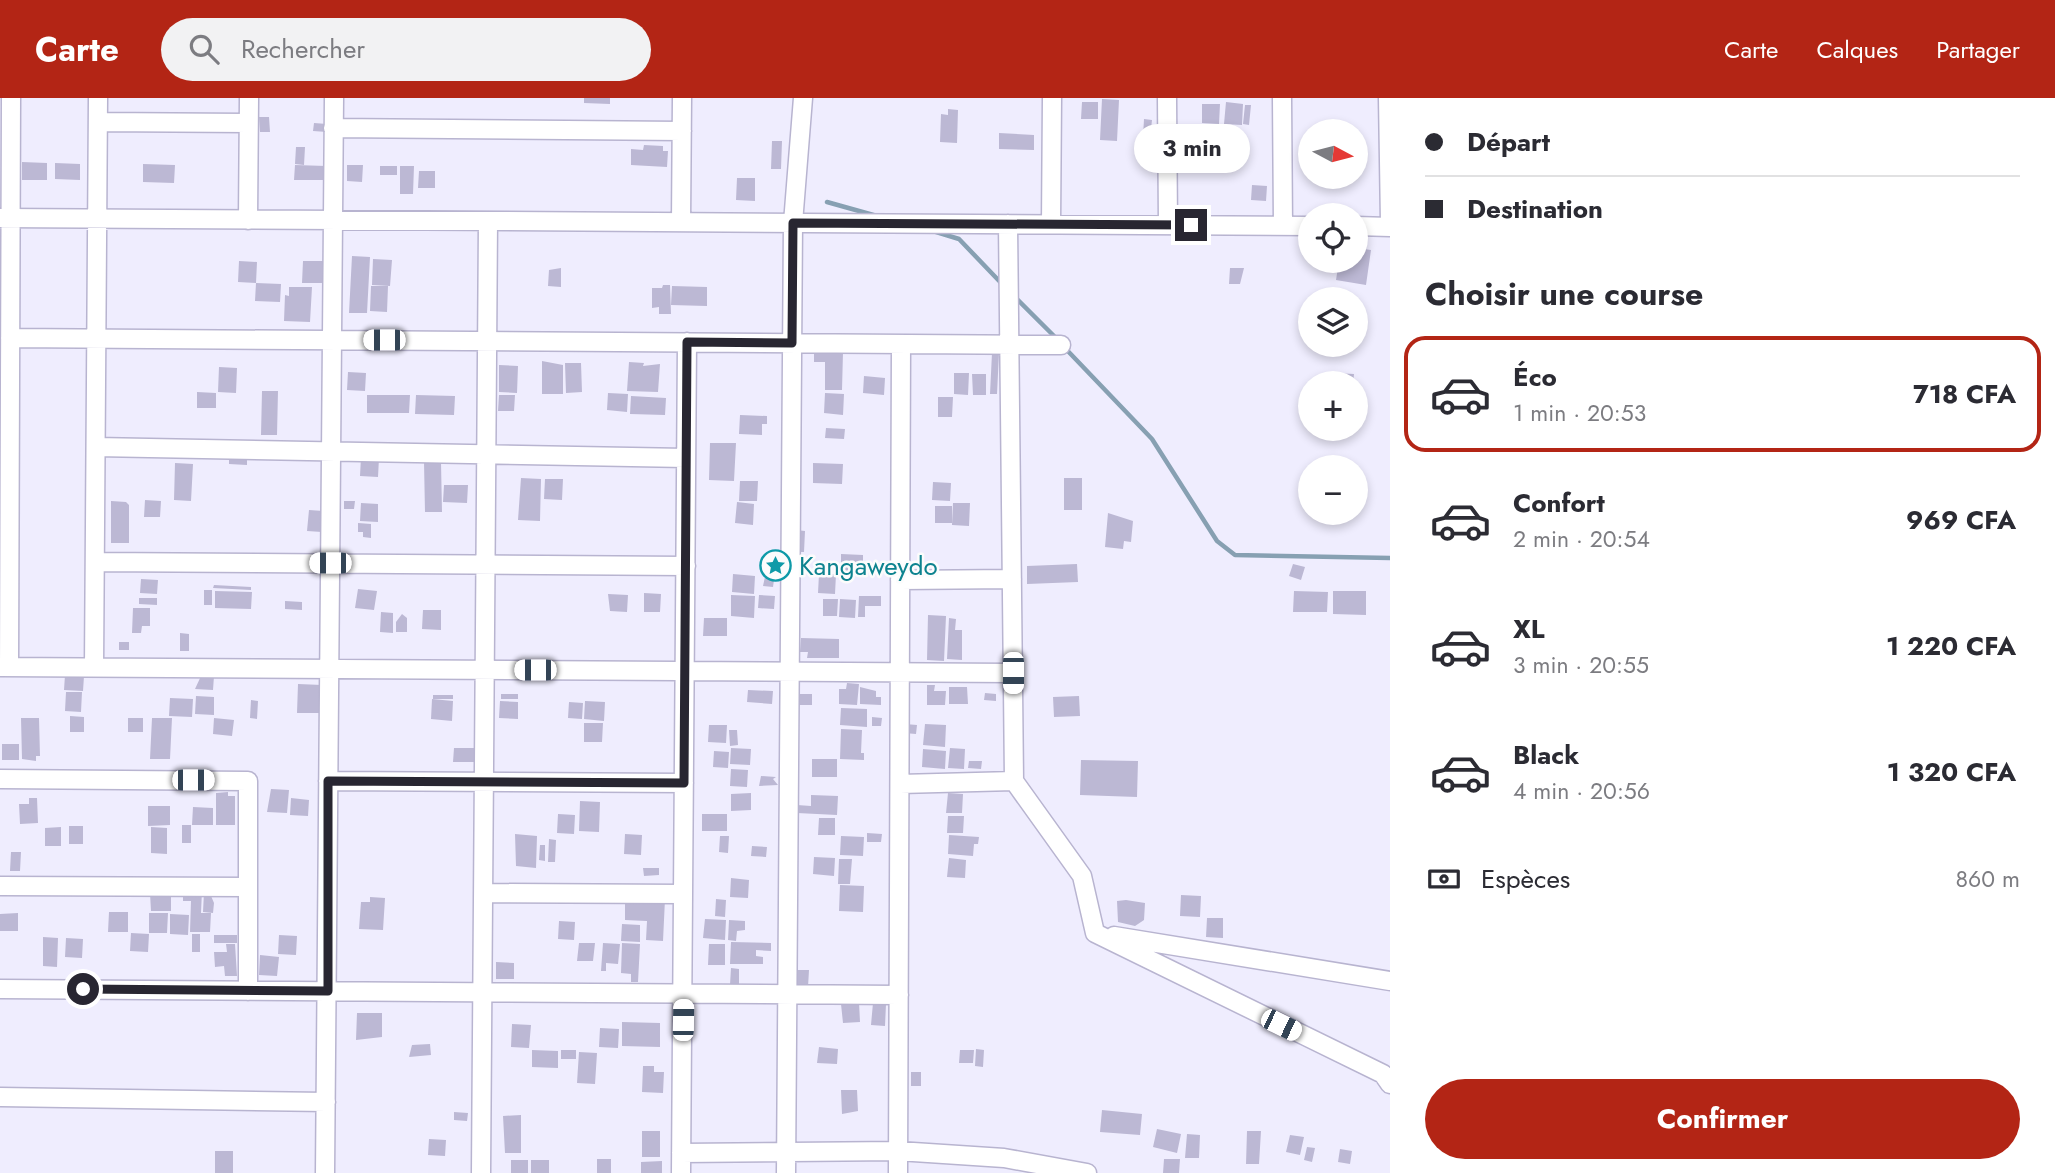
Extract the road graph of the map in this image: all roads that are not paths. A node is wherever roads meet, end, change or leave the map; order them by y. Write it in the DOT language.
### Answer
graph roads {
  1 [pos="11,98"];
  2 [pos="98,98"];
  3 [pos="249,98"];
  4 [pos="334,98"];
  5 [pos="682,98"];
  6 [pos="803,98"];
  7 [pos="1052,98"];
  8 [pos="1167,98"];
  9 [pos="1282,98"];
  10 [pos="1388,98"];
  11 [pos="6,121"];
  12 [pos="98,122"];
  13 [pos="248,122"];
  14 [pos="333,128"];
  15 [pos="682,131"];
  16 [pos="5,218"];
  17 [pos="97,219"];
  18 [pos="248,220"];
  19 [pos="333,220"];
  20 [pos="488,221"];
  21 [pos="681,222"];
  22 [pos="793,223"];
  23 [pos="1008,224"];
  24 [pos="1051,224"];
  25 [pos="1168,225"];
  26 [pos="1390,225"];
  27 [pos="1283,226"];
  28 [pos="1298,226"];
  29 [pos="1368,226"];
  30 [pos="10,338"];
  31 [pos="96,339"];
  32 [pos="332,340"];
  33 [pos="487,341"];
  34 [pos="687,342"];
  35 [pos="792,343"];
  36 [pos="901,344"];
  37 [pos="1010,344"];
  38 [pos="1062,345"];
  39 [pos="5,365"];
  40 [pos="96,447"];
  41 [pos="331,452"];
  42 [pos="486,454"];
  43 [pos="686,458"];
  44 [pos="95,562"];
  45 [pos="330,563"];
  46 [pos="485,564"];
  47 [pos="686,566"];
  48 [pos="1012,579"];
  49 [pos="900,580"];
  50 [pos="4,667"];
  51 [pos="94,667"];
  52 [pos="329,669"];
  53 [pos="485,670"];
  54 [pos="685,671"];
  55 [pos="790,672"];
  56 [pos="900,673"];
  57 [pos="1013,673"];
  58 [pos="0,779"];
  59 [pos="328,781"];
  60 [pos="1014,781"];
  61 [pos="484,782"];
  62 [pos="684,783"];
  63 [pos="900,784"];
  64 [pos="0,886"];
  65 [pos="248,887"];
  66 [pos="483,893"];
  67 [pos="683,894"];
  68 [pos="1095,933"];
  69 [pos="1390,981"];
  70 [pos="0,989"];
  71 [pos="248,990"];
  72 [pos="328,991"];
  73 [pos="483,992"];
  74 [pos="683,993"];
  75 [pos="788,994"];
  76 [pos="899,995"];
  77 [pos="1388,1078"];
  78 [pos="0,1097"];
  79 [pos="326,1102"];
  80 [pos="898,1151"];
  81 [pos="786,1152"];
  82 [pos="681,1153"];
  83 [pos="1004,1165"];
  84 [pos="326,1173"];
  85 [pos="481,1173"];
  86 [pos="681,1173"];
  87 [pos="786,1173"];
  88 [pos="898,1173"];
  89 [pos="1087,1173"];
  1 -- 11 [label="street"];
  2 -- 12 [label="street"];
  3 -- 13 [label="street"];
  4 -- 14 [label="street"];
  5 -- 15 [label="street"];
  6 -- 22 [label="street"];
  7 -- 24 [label="street"];
  8 -- 25 [label="street"];
  9 -- 27 [label="street"];
  10 -- 26 [label="street"];
  11 -- 16 [label="street"];
  12 -- 13 [label="street"];
  12 -- 17 [label="street"];
  13 -- 18 [label="street"];
  14 -- 15 [label="street"];
  14 -- 19 [label="street"];
  15 -- 21 [label="street"];
  16 -- 17 [label="street"];
  16 -- 30 [label="street"];
  17 -- 18 [label="street"];
  17 -- 31 [label="street"];
  18 -- 19 [label="street"];
  19 -- 20 [label="street"];
  19 -- 32 [label="street"];
  20 -- 21 [label="street"];
  20 -- 33 [label="street"];
  21 -- 22 [label="street"];
  22 -- 23 [label="street"];
  22 -- 35 [label="street"];
  23 -- 24 [label="street"];
  23 -- 37 [label="street"];
  24 -- 25 [label="street"];
  25 -- 27 [label="street"];
  26 -- 29 [label="street"];
  27 -- 28 [label="street"];
  30 -- 31 [label="street"];
  30 -- 39 [label="street"];
  31 -- 32 [label="street"];
  31 -- 40 [label="street"];
  32 -- 33 [label="street"];
  32 -- 41 [label="street"];
  33 -- 34 [label="street"];
  33 -- 42 [label="street"];
  34 -- 35 [label="street"];
  34 -- 43 [label="street"];
  35 -- 36 [label="street"];
  35 -- 55 [label="street"];
  36 -- 37 [label="street"];
  36 -- 49 [label="street"];
  37 -- 38 [label="street"];
  37 -- 48 [label="street"];
  39 -- 50 [label="street"];
  40 -- 41 [label="street"];
  40 -- 44 [label="street"];
  41 -- 42 [label="street"];
  41 -- 45 [label="street"];
  42 -- 43 [label="street"];
  42 -- 46 [label="street"];
  43 -- 47 [label="street"];
  44 -- 45 [label="street"];
  44 -- 51 [label="street"];
  45 -- 46 [label="street"];
  45 -- 52 [label="street"];
  46 -- 47 [label="street"];
  46 -- 53 [label="street"];
  47 -- 54 [label="street"];
  48 -- 49 [label="street"];
  48 -- 57 [label="street"];
  49 -- 56 [label="street"];
  50 -- 51 [label="street"];
  51 -- 52 [label="street"];
  52 -- 53 [label="street"];
  52 -- 59 [label="street"];
  53 -- 54 [label="street"];
  53 -- 61 [label="street"];
  54 -- 55 [label="street"];
  54 -- 62 [label="street"];
  55 -- 56 [label="street"];
  55 -- 75 [label="street"];
  56 -- 57 [label="street"];
  56 -- 63 [label="street"];
  57 -- 60 [label="street"];
  58 -- 65 [label="street"];
  59 -- 61 [label="street"];
  59 -- 72 [label="street"];
  60 -- 63 [label="street"];
  60 -- 68 [label="street"];
  61 -- 62 [label="street"];
  61 -- 66 [label="street"];
  62 -- 67 [label="street"];
  63 -- 76 [label="street"];
  64 -- 65 [label="street"];
  65 -- 71 [label="street"];
  66 -- 67 [label="street"];
  66 -- 73 [label="street"];
  67 -- 74 [label="street"];
  68 -- 69 [label="street"];
  68 -- 77 [label="street"];
  70 -- 71 [label="street"];
  71 -- 72 [label="street"];
  72 -- 73 [label="street"];
  72 -- 79 [label="street"];
  73 -- 74 [label="street"];
  73 -- 85 [label="street"];
  74 -- 75 [label="street"];
  74 -- 82 [label="street"];
  75 -- 76 [label="street"];
  75 -- 81 [label="street"];
  76 -- 80 [label="street"];
  78 -- 79 [label="street"];
  79 -- 84 [label="street"];
  80 -- 81 [label="street"];
  80 -- 83 [label="street"];
  80 -- 88 [label="street"];
  81 -- 82 [label="street"];
  81 -- 87 [label="street"];
  82 -- 86 [label="street"];
  83 -- 89 [label="street"];
}
